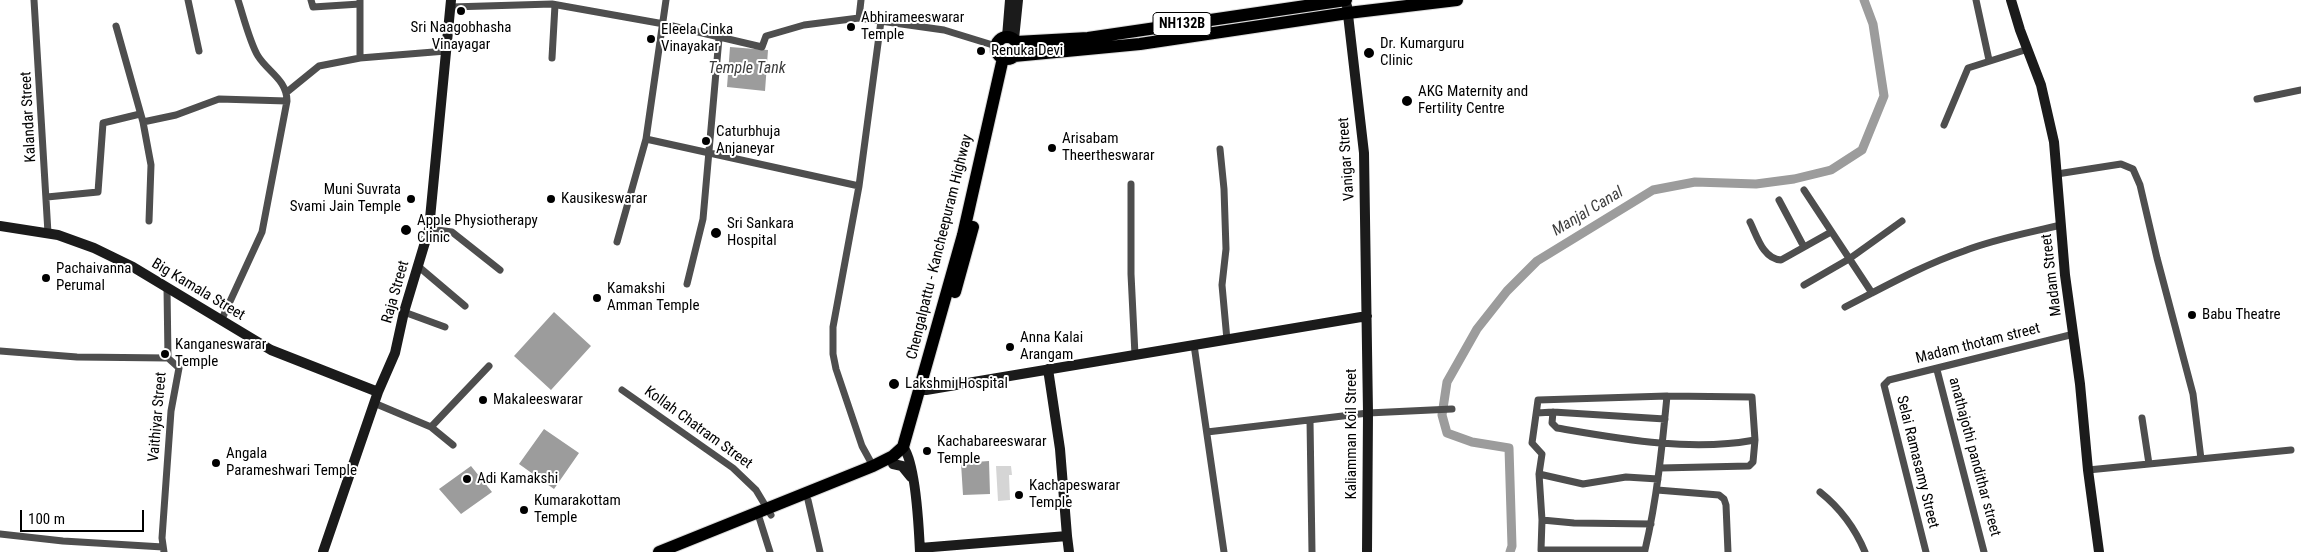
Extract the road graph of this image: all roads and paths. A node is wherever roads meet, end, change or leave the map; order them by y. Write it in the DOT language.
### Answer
graph roads {
  1 [pos="34,0"];
  2 [pos="188,0"];
  3 [pos="238,0"];
  4 [pos="312,0"];
  5 [pos="666,0"];
  6 [pos="861,0"];
  7 [pos="1010,0"];
  8 [pos="1018,0"];
  9 [pos="1457,0"];
  10 [pos="1976,0"];
  11 [pos="2011,0"];
  12 [pos="360,2"];
  13 [pos="553,3"];
  14 [pos="451,4"];
  15 [pos="1347,4"];
  16 [pos="859,18"];
  17 [pos="880,21"];
  18 [pos="664,24"];
  19 [pos="116,26"];
  20 [pos="719,38"];
  21 [pos="1012,39"];
  22 [pos="996,46"];
  23 [pos="2028,49"];
  24 [pos="446,51"];
  25 [pos="199,52"];
  26 [pos="360,58"];
  27 [pos="552,58"];
  28 [pos="1009,58"];
  29 [pos="1989,60"];
  30 [pos="2301,90"];
  31 [pos="287,92"];
  32 [pos="2257,99"];
  33 [pos="287,101"];
  34 [pos="140,114"];
  35 [pos="143,122"];
  36 [pos="1944,125"];
  37 [pos="646,139"];
  38 [pos="1220,149"];
  39 [pos="708,152"];
  40 [pos="2057,174"];
  41 [pos="1131,184"];
  42 [pos="859,186"];
  43 [pos="1804,190"];
  44 [pos="47,197"];
  45 [pos="1779,200"];
  46 [pos="149,221"];
  47 [pos="1902,221"];
  48 [pos="1750,222"];
  49 [pos="2061,225"];
  50 [pos="0,226"];
  51 [pos="429,229"];
  52 [pos="1831,232"];
  53 [pos="48,233"];
  54 [pos="617,242"];
  55 [pos="1804,247"];
  56 [pos="1849,259"];
  57 [pos="419,267"];
  58 [pos="500,270"];
  59 [pos="687,284"];
  60 [pos="1804,285"];
  61 [pos="167,288"];
  62 [pos="1872,293"];
  63 [pos="465,306"];
  64 [pos="1844,307"];
  65 [pos="404,312"];
  66 [pos="1367,316"];
  67 [pos="221,321"];
  68 [pos="444,327"];
  69 [pos="2074,334"];
  70 [pos="1227,340"];
  71 [pos="1194,345"];
  72 [pos="0,351"];
  73 [pos="1136,355"];
  74 [pos="168,358"];
  75 [pos="489,366"];
  76 [pos="1048,369"];
  77 [pos="1937,370"];
  78 [pos="1889,380"];
  79 [pos="622,390"];
  80 [pos="923,390"];
  81 [pos="378,392"];
  82 [pos="1667,396"];
  83 [pos="374,403"];
  84 [pos="1452,409"];
  85 [pos="1553,412"];
  86 [pos="1368,413"];
  87 [pos="1537,413"];
  88 [pos="2142,418"];
  89 [pos="1665,419"];
  90 [pos="1310,420"];
  91 [pos="431,427"];
  92 [pos="1207,432"];
  93 [pos="1755,440"];
  94 [pos="1663,444"];
  95 [pos="453,446"];
  96 [pos="905,450"];
  97 [pos="2291,450"];
  98 [pos="2201,459"];
  99 [pos="893,464"];
  100 [pos="2150,464"];
  101 [pos="873,466"];
  102 [pos="1660,468"];
  103 [pos="2088,470"];
  104 [pos="1539,474"];
  105 [pos="1658,479"];
  106 [pos="913,480"];
  107 [pos="1657,490"];
  108 [pos="1820,492"];
  109 [pos="808,500"];
  110 [pos="764,514"];
  111 [pos="1542,520"];
  112 [pos="1651,524"];
  113 [pos="0,534"];
  114 [pos="1067,536"];
  115 [pos="164,550"];
  116 [pos="920,550"];
  117 [pos="1541,551"];
  118 [pos="1644,551"];
  119 [pos="323,552"];
  120 [pos="659,552"];
  121 [pos="678,552"];
  122 [pos="770,552"];
  123 [pos="820,552"];
  124 [pos="1069,552"];
  125 [pos="1224,552"];
  126 [pos="1312,552"];
  127 [pos="1366,552"];
  128 [pos="1728,552"];
  129 [pos="1865,552"];
  130 [pos="1926,552"];
  131 [pos="1984,552"];
  132 [pos="2099,552"];
  1 -- 44 [label="street, Kalandar Street"];
  2 -- 25 [label="street"];
  3 -- 31 [label="street"];
  4 -- 12 [label="street"];
  5 -- 18 [label="street"];
  6 -- 16 [label="street"];
  7 -- 21 [label="main road"];
  8 -- 21 [label="main road"];
  9 -- 15 [label="highway"];
  10 -- 29 [label="street"];
  11 -- 23 [label="main road, Madam Street"];
  12 -- 26 [label="street"];
  13 -- 14 [label="street"];
  13 -- 18 [label="street"];
  13 -- 27 [label="street"];
  14 -- 24 [label="main road, Raja Street"];
  15 -- 21 [label="highway, NH132B"];
  15 -- 28 [label="highway"];
  15 -- 66 [label="main road, Vanigar Street"];
  16 -- 17 [label="street"];
  16 -- 20 [label="street"];
  17 -- 22 [label="street"];
  17 -- 42 [label="street"];
  18 -- 20 [label="street"];
  18 -- 37 [label="street"];
  19 -- 34 [label="street"];
  20 -- 39 [label="street"];
  21 -- 22 [label="highway"];
  21 -- 28 [label="highway"];
  22 -- 28 [label="highway"];
  23 -- 29 [label="street"];
  23 -- 40 [label="main road, Madam Street"];
  24 -- 26 [label="street"];
  24 -- 51 [label="main road, Raja Street"];
  26 -- 31 [label="street"];
  28 -- 80 [label="highway, Chengalpattu - Kancheepuram Highway"];
  29 -- 36 [label="street"];
  30 -- 32 [label="street"];
  31 -- 33 [label="street"];
  33 -- 35 [label="street"];
  33 -- 67 [label="street"];
  34 -- 35 [label="street"];
  34 -- 44 [label="street"];
  35 -- 46 [label="street"];
  37 -- 39 [label="street"];
  37 -- 54 [label="street"];
  38 -- 70 [label="street"];
  39 -- 42 [label="street"];
  39 -- 59 [label="street"];
  40 -- 49 [label="main road, Madam Street"];
  40 -- 98 [label="street"];
  41 -- 73 [label="street"];
  42 -- 101 [label="street"];
  43 -- 52 [label="street"];
  44 -- 53 [label="street, Kalandar Street"];
  45 -- 55 [label="street"];
  47 -- 56 [label="street"];
  48 -- 55 [label="street"];
  49 -- 62 [label="street"];
  49 -- 69 [label="main road, Madam Street"];
  50 -- 53 [label="main road, Big Kamala Street"];
  51 -- 57 [label="main road, Raja Street"];
  51 -- 58 [label="street"];
  52 -- 55 [label="street"];
  52 -- 56 [label="street"];
  53 -- 61 [label="main road, Big Kamala Street"];
  56 -- 60 [label="street"];
  56 -- 62 [label="street"];
  57 -- 63 [label="street"];
  57 -- 65 [label="main road, Raja Street"];
  61 -- 67 [label="main road, Big Kamala Street"];
  61 -- 74 [label="street, Vaithiyar Street"];
  62 -- 64 [label="street"];
  65 -- 68 [label="street"];
  65 -- 81 [label="main road, Raja Street"];
  66 -- 70 [label="main road"];
  66 -- 86 [label="main road, Kaliamman Koil Street"];
  67 -- 81 [label="main road, Big Kamala Street"];
  69 -- 77 [label="street, Madam thotam street"];
  69 -- 103 [label="main road, Madam Street"];
  70 -- 71 [label="main road"];
  71 -- 73 [label="main road"];
  71 -- 92 [label="street"];
  72 -- 74 [label="street"];
  73 -- 76 [label="main road"];
  74 -- 115 [label="street, Vaithiyar Street"];
  75 -- 91 [label="street"];
  76 -- 80 [label="main road"];
  76 -- 114 [label="main road"];
  77 -- 78 [label="street, Madam thotam street"];
  77 -- 131 [label="street, anathajothi pandithar street"];
  78 -- 130 [label="street, Selai Ramasamy Street"];
  79 -- 110 [label="street, Kollah Chatram Street"];
  80 -- 96 [label="highway, Chengalpattu - Kancheepuram Highway"];
  81 -- 83 [label="main road, Raja Street"];
  82 -- 87 [label="street"];
  82 -- 89 [label="street"];
  82 -- 93 [label="street"];
  83 -- 91 [label="street"];
  83 -- 119 [label="main road, Raja Street"];
  84 -- 86 [label="street"];
  85 -- 87 [label="street"];
  85 -- 89 [label="street"];
  85 -- 94 [label="street"];
  86 -- 90 [label="street"];
  86 -- 127 [label="main road, Kaliamman Koil Street"];
  87 -- 104 [label="street"];
  88 -- 100 [label="street"];
  89 -- 94 [label="street"];
  90 -- 92 [label="street"];
  90 -- 126 [label="street"];
  91 -- 95 [label="street"];
  92 -- 125 [label="street"];
  93 -- 94 [label="street"];
  93 -- 102 [label="street"];
  94 -- 102 [label="street"];
  96 -- 99 [label="highway"];
  96 -- 101 [label="highway"];
  96 -- 106 [label="main road"];
  97 -- 98 [label="street"];
  98 -- 100 [label="street"];
  99 -- 106 [label="main road"];
  99 -- 109 [label="highway"];
  100 -- 103 [label="street"];
  101 -- 110 [label="highway"];
  102 -- 105 [label="street"];
  103 -- 132 [label="main road, Madam Street"];
  104 -- 105 [label="street"];
  104 -- 111 [label="street"];
  105 -- 107 [label="street"];
  106 -- 116 [label="main road"];
  107 -- 112 [label="street"];
  107 -- 128 [label="street"];
  108 -- 129 [label="street"];
  109 -- 110 [label="highway"];
  109 -- 123 [label="street"];
  110 -- 120 [label="highway"];
  110 -- 121 [label="highway"];
  110 -- 122 [label="street, Kollah Chatram Street"];
  111 -- 112 [label="street"];
  111 -- 117 [label="street"];
  112 -- 118 [label="street"];
  113 -- 115 [label="street"];
  114 -- 116 [label="main road"];
  114 -- 124 [label="main road"];
  117 -- 118 [label="street"];
}
